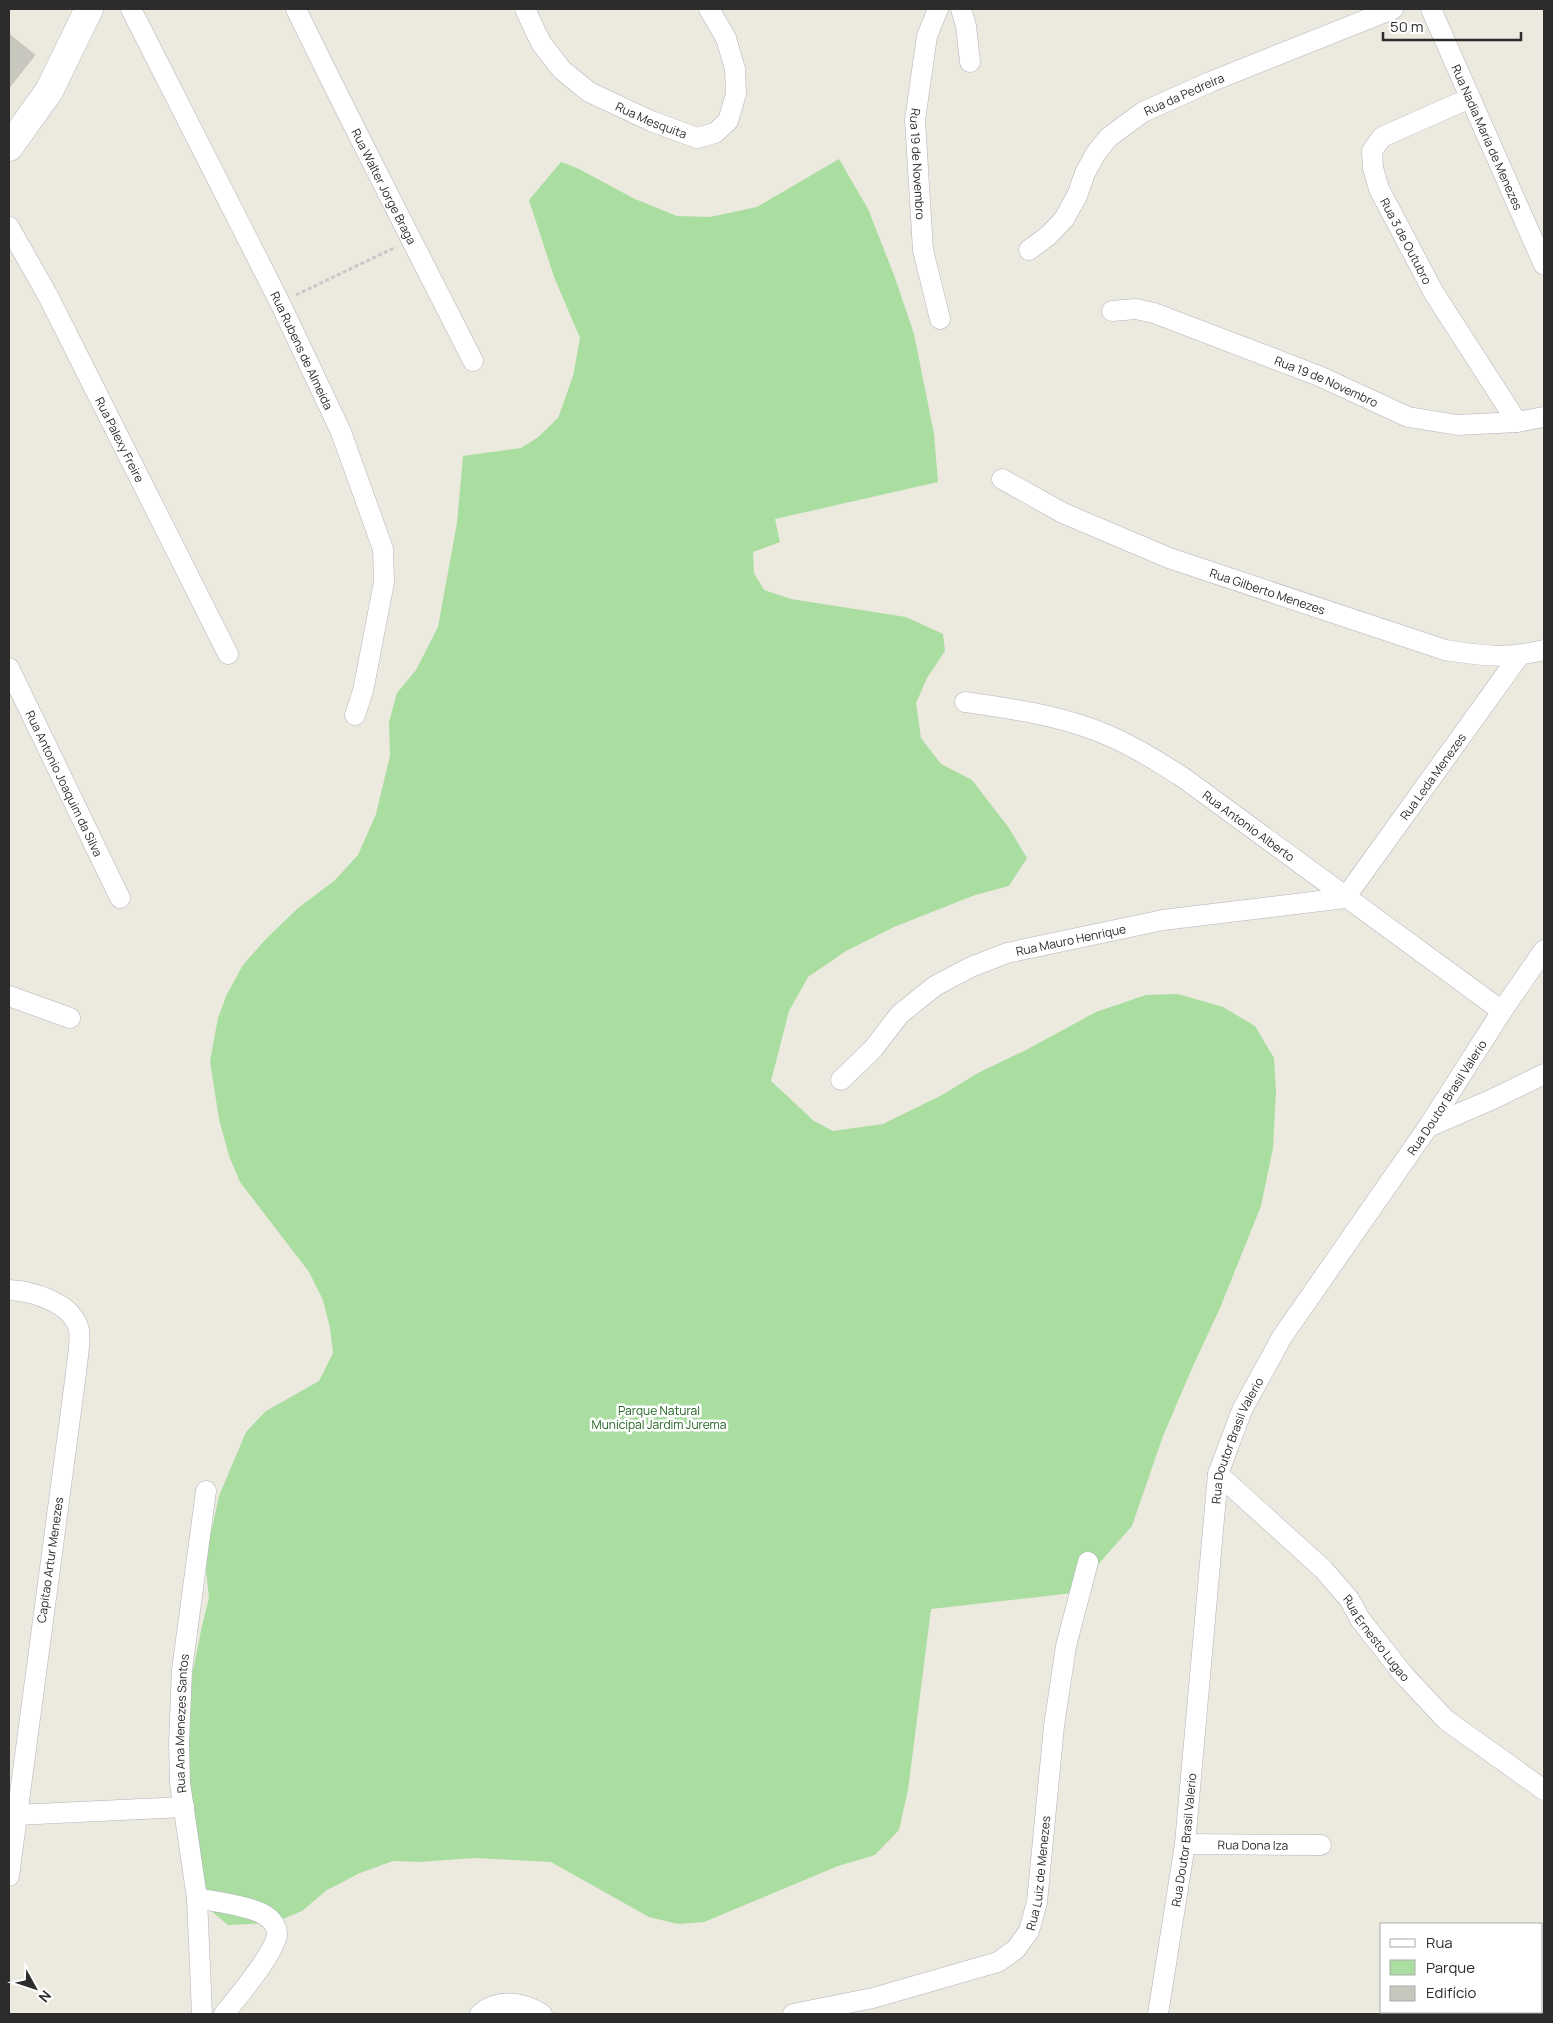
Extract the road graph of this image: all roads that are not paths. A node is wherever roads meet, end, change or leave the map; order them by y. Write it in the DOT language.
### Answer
graph roads {
  1 [pos="90,9"];
  2 [pos="131,9"];
  3 [pos="296,9"];
  4 [pos="524,9"];
  5 [pos="709,9"];
  6 [pos="938,9"];
  7 [pos="961,9"];
  8 [pos="1394,9"];
  9 [pos="1430,9"];
  10 [pos="970,62"];
  11 [pos="1470,98"];
  12 [pos="9,147"];
  13 [pos="9,227"];
  14 [pos="1029,250"];
  15 [pos="1544,265"];
  16 [pos="1112,311"];
  17 [pos="940,319"];
  18 [pos="473,361"];
  19 [pos="1544,416"];
  20 [pos="1517,422"];
  21 [pos="1002,479"];
  22 [pos="1544,650"];
  23 [pos="228,654"];
  24 [pos="1519,656"];
  25 [pos="9,668"];
  26 [pos="966,702"];
  27 [pos="356,715"];
  28 [pos="120,898"];
  29 [pos="1346,898"];
  30 [pos="1544,950"];
  31 [pos="9,996"];
  32 [pos="1502,1011"];
  33 [pos="70,1018"];
  34 [pos="1544,1074"];
  35 [pos="841,1080"];
  36 [pos="1428,1127"];
  37 [pos="9,1290"];
  38 [pos="1218,1474"];
  39 [pos="206,1491"];
  40 [pos="1088,1562"];
  41 [pos="1544,1790"];
  42 [pos="184,1807"];
  43 [pos="16,1815"];
  44 [pos="1185,1844"];
  45 [pos="1321,1845"];
  46 [pos="9,1876"];
  47 [pos="197,1898"];
  48 [pos="202,2014"];
  49 [pos="224,2014"];
  50 [pos="480,2014"];
  51 [pos="542,2014"];
  52 [pos="793,2014"];
  53 [pos="1158,2014"];
  1 -- 12 [label="main road"];
  2 -- 27 [label="street, Rua Rubens de Almeida"];
  3 -- 18 [label="street, Rua Walter Jorge Braga"];
  4 -- 5 [label="street, Rua Mesquita"];
  6 -- 17 [label="street, Rua 19 de Novembro"];
  7 -- 10 [label="street"];
  8 -- 14 [label="street, Rua da Pedreira"];
  9 -- 11 [label="street, Rua Nadia Maria de Menezes"];
  11 -- 15 [label="street, Rua Nadia Maria de Menezes"];
  11 -- 20 [label="street, Rua 3 de Outubro"];
  13 -- 23 [label="street, Rua Palexy Freire"];
  16 -- 20 [label="street, Rua 19 de Novembro"];
  19 -- 20 [label="street, Rua 19 de Novembro"];
  21 -- 24 [label="street, Rua Gilberto Menezes"];
  22 -- 24 [label="street, Rua Gilberto Menezes"];
  24 -- 29 [label="street, Rua Leda Menezes"];
  25 -- 28 [label="street, Rua Antonio Joaquim da Silva"];
  26 -- 29 [label="street, Rua Antonio Alberto"];
  29 -- 32 [label="street, Rua Antonio Alberto"];
  29 -- 35 [label="street, Rua Mauro Henrique"];
  30 -- 32 [label="street, Rua Doutor Brasil Valerio"];
  31 -- 33 [label="street"];
  32 -- 36 [label="street, Rua Doutor Brasil Valerio"];
  34 -- 36 [label="street"];
  36 -- 38 [label="street, Rua Doutor Brasil Valerio"];
  37 -- 43 [label="street, Capitao Artur Menezes"];
  38 -- 41 [label="street, Rua Ernesto Lugao"];
  38 -- 44 [label="street, Rua Doutor Brasil Valerio"];
  39 -- 42 [label="street, Rua Ana Menezes Santos"];
  40 -- 52 [label="street, Rua Luiz de Menezes"];
  42 -- 43 [label="street"];
  42 -- 47 [label="street, Rua Ana Menezes Santos"];
  43 -- 46 [label="street, Capitao Artur Menezes"];
  44 -- 45 [label="street, Rua Dona Iza"];
  44 -- 53 [label="street, Rua Doutor Brasil Valerio"];
  47 -- 48 [label="street, Rua Ana Menezes Santos"];
  47 -- 49 [label="street"];
  50 -- 51 [label="street"];
}
